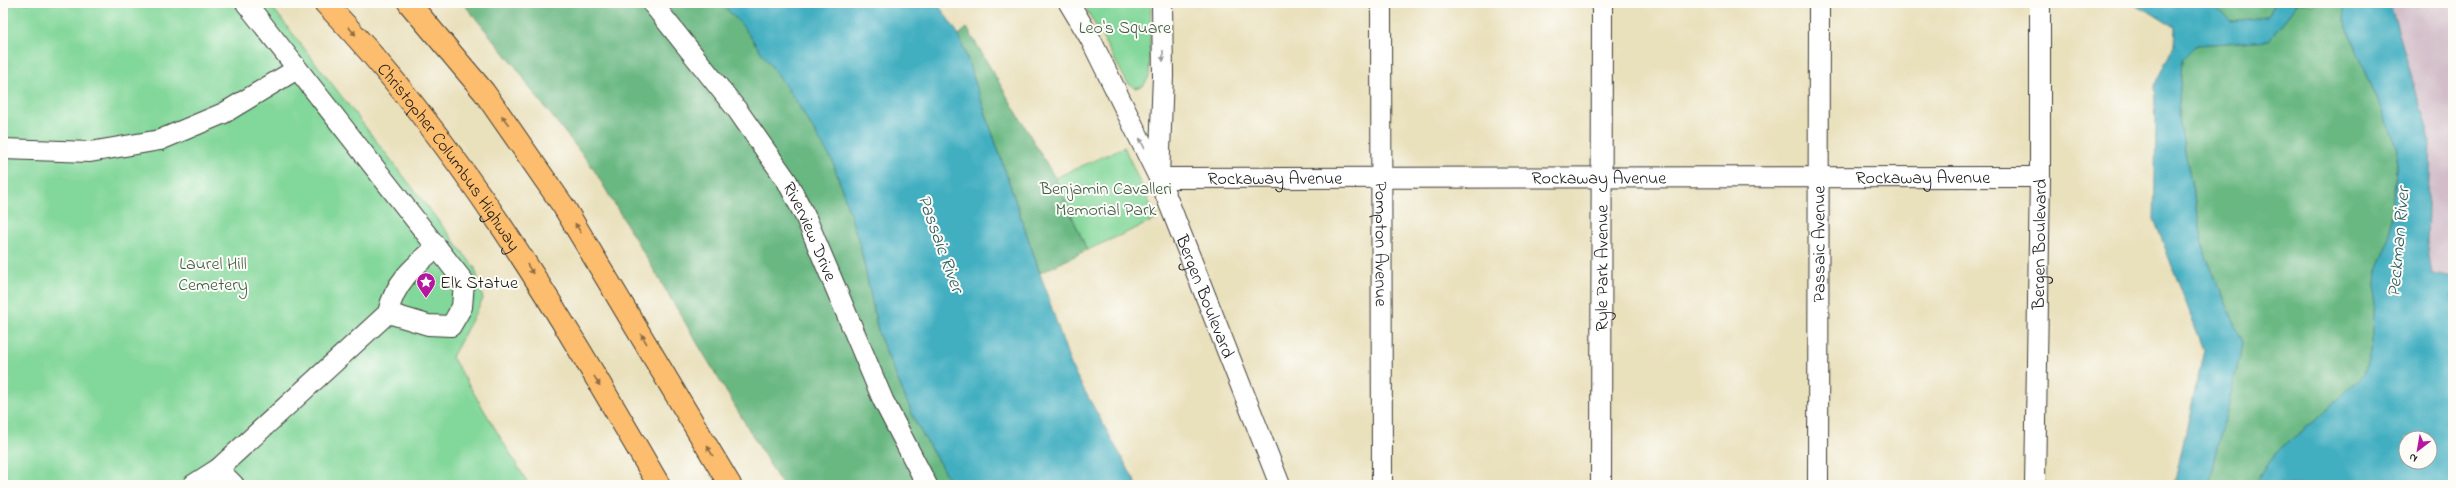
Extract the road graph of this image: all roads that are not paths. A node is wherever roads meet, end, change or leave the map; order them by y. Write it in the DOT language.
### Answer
graph roads {
  1 [pos="246,3"];
  2 [pos="325,3"];
  3 [pos="409,3"];
  4 [pos="652,3"];
  5 [pos="1069,3"];
  6 [pos="1162,3"];
  7 [pos="1381,3"];
  8 [pos="1602,3"];
  9 [pos="1819,3"];
  10 [pos="2040,3"];
  11 [pos="297,69"];
  12 [pos="3,149"];
  13 [pos="1380,177"];
  14 [pos="1601,177"];
  15 [pos="1818,177"];
  16 [pos="2040,177"];
  17 [pos="1159,178"];
  18 [pos="436,246"];
  19 [pos="388,313"];
  20 [pos="218,469"];
  21 [pos="193,485"];
  22 [pos="234,485"];
  23 [pos="659,485"];
  24 [pos="730,485"];
  25 [pos="927,485"];
  26 [pos="1280,485"];
  27 [pos="1382,485"];
  28 [pos="1601,485"];
  29 [pos="1818,485"];
  30 [pos="2035,485"];
  1 -- 11 [label="street"];
  2 -- 23 [label="highway, Christopher Columbus Highway, one-way"];
  24 -- 3 [label="highway, one-way"];
  4 -- 25 [label="street, Riverview Drive"];
  17 -- 5 [label="street, Bergen Boulevard, one-way"];
  6 -- 17 [label="street, one-way"];
  7 -- 13 [label="street, Pompton Avenue"];
  8 -- 14 [label="street, Ryle Park Avenue"];
  9 -- 15 [label="street, Passaic Avenue"];
  10 -- 16 [label="street, Bergen Boulevard"];
  11 -- 12 [label="street"];
  11 -- 18 [label="street"];
  13 -- 14 [label="street, Rockaway Avenue"];
  13 -- 17 [label="street, Rockaway Avenue"];
  13 -- 27 [label="street, Pompton Avenue"];
  14 -- 15 [label="street, Rockaway Avenue"];
  14 -- 28 [label="street, Ryle Park Avenue"];
  15 -- 16 [label="street, Rockaway Avenue"];
  15 -- 29 [label="street, Passaic Avenue"];
  16 -- 30 [label="street, Bergen Boulevard"];
  17 -- 26 [label="street, Bergen Boulevard"];
  18 -- 19 [label="street"];
  18 -- 19 [label="street"];
  19 -- 20 [label="street"];
  20 -- 21 [label="street"];
  20 -- 22 [label="street"];
}
